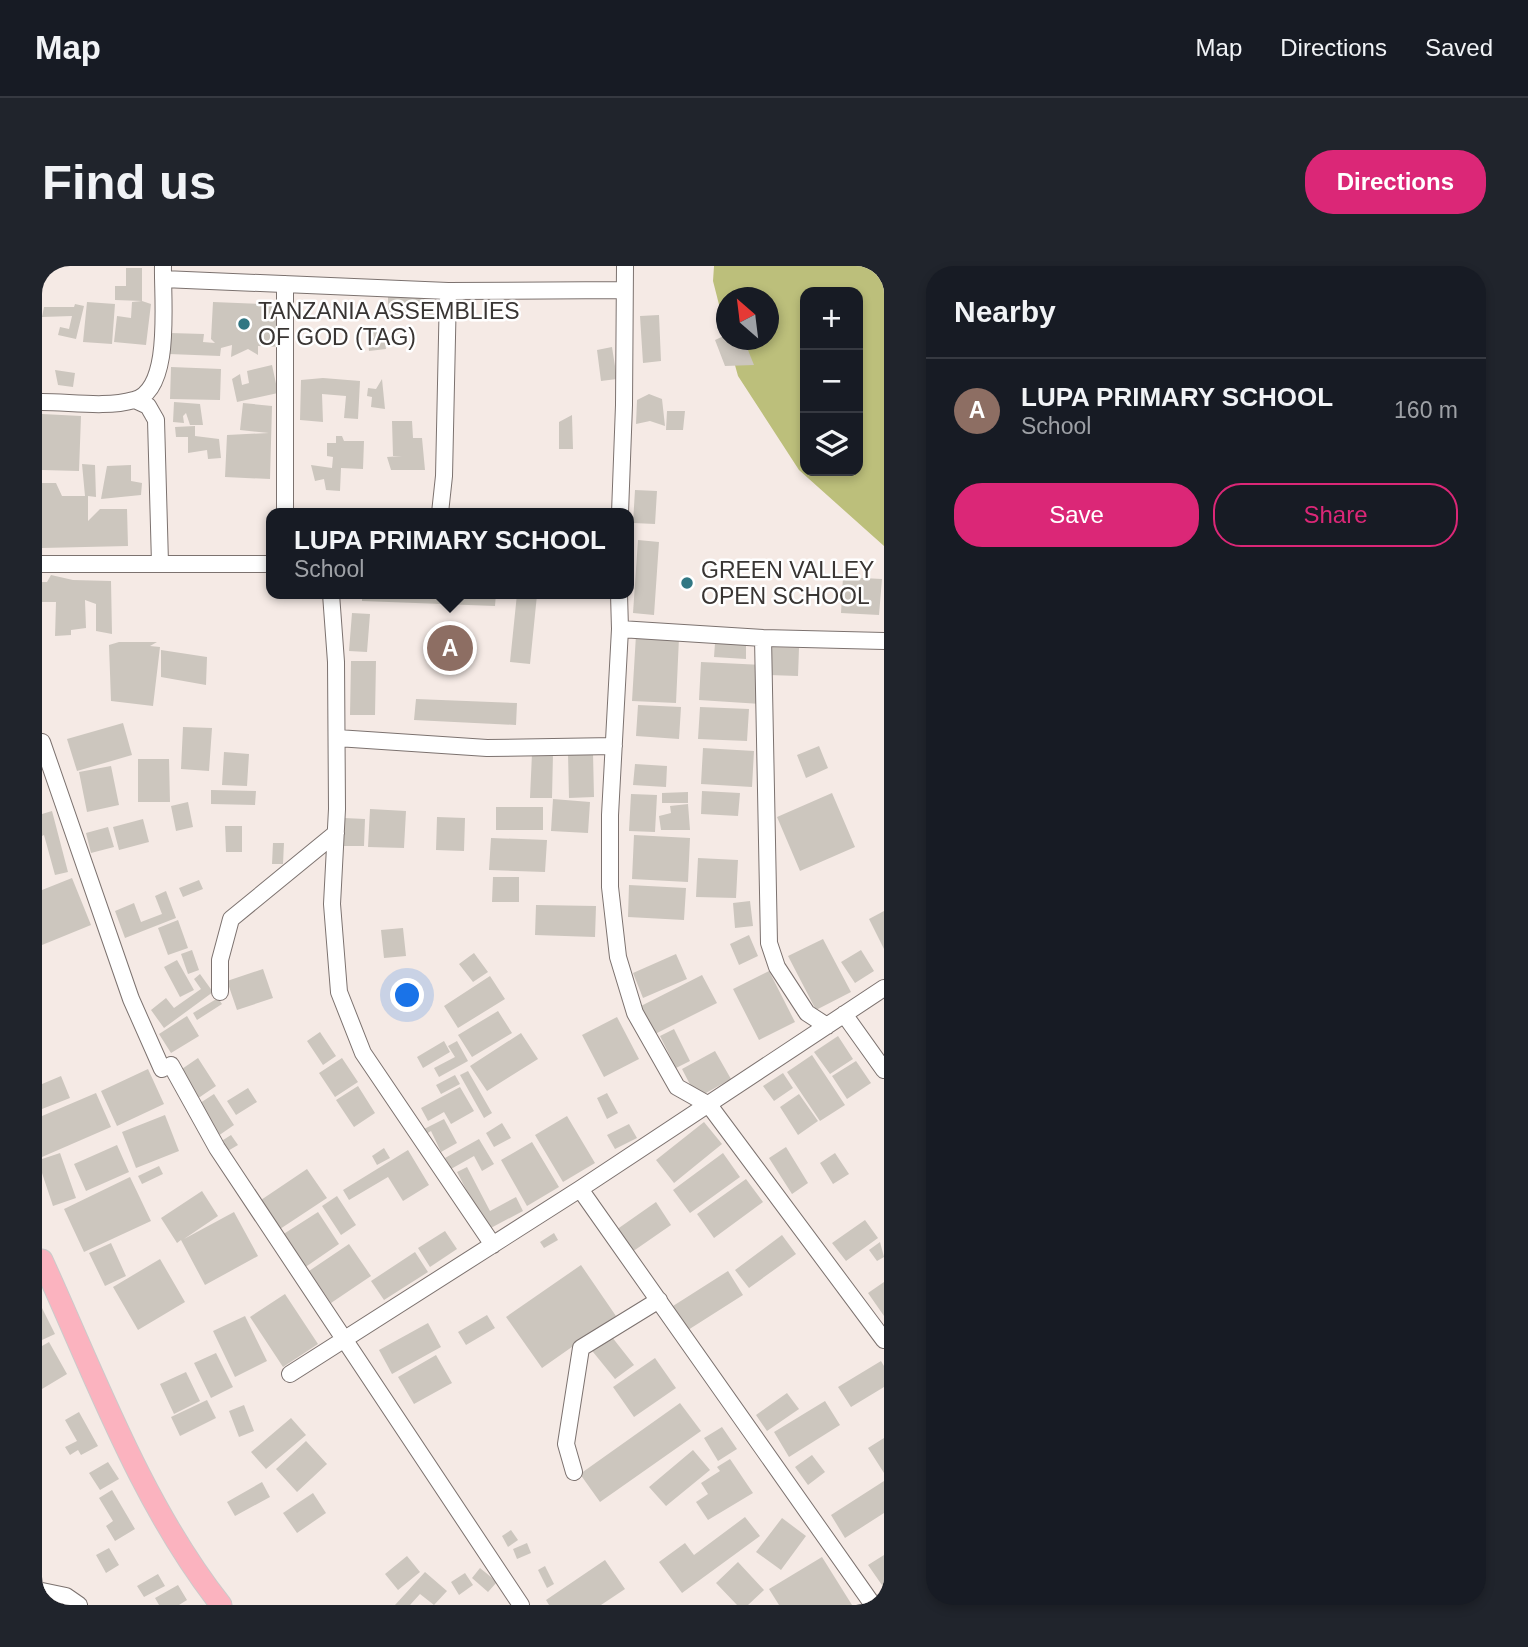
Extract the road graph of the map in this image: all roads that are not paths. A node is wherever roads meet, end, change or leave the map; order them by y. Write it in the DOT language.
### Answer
graph roads {
  1 [pos="625,266"];
  2 [pos="163,272"];
  3 [pos="285,284"];
  4 [pos="624,290"];
  5 [pos="448,291"];
  6 [pos="160,372"];
  7 [pos="135,400"];
  8 [pos="42,402"];
  9 [pos="156,420"];
  10 [pos="285,508"];
  11 [pos="441,508"];
  12 [pos="620,508"];
  13 [pos="160,563"];
  14 [pos="42,564"];
  15 [pos="266,564"];
  16 [pos="332,599"];
  17 [pos="619,599"];
  18 [pos="620,629"];
  19 [pos="763,638"];
  20 [pos="884,640"];
  21 [pos="337,738"];
  22 [pos="42,742"];
  23 [pos="614,746"];
  24 [pos="59,786"];
  25 [pos="42,792"];
  26 [pos="336,833"];
  27 [pos="884,988"];
  28 [pos="220,992"];
  29 [pos="844,1014"];
  30 [pos="827,1026"];
  31 [pos="884,1070"];
  32 [pos="709,1105"];
  33 [pos="580,1189"];
  34 [pos="493,1245"];
  35 [pos="42,1260"];
  36 [pos="659,1300"];
  37 [pos="344,1340"];
  38 [pos="884,1340"];
  39 [pos="290,1374"];
  40 [pos="574,1472"];
  41 [pos="42,1591"];
  42 [pos="79,1605"];
  43 [pos="221,1605"];
  44 [pos="520,1605"];
  45 [pos="873,1605"];
  1 -- 4 [label="street"];
  2 -- 3 [label="street"];
  2 -- 6 [label="street"];
  3 -- 5 [label="street"];
  3 -- 10 [label="street"];
  4 -- 5 [label="street"];
  4 -- 12 [label="street"];
  5 -- 11 [label="street"];
  6 -- 7 [label="street"];
  6 -- 9 [label="street"];
  7 -- 8 [label="street"];
  7 -- 9 [label="street"];
  9 -- 13 [label="street"];
  13 -- 14 [label="street"];
  13 -- 15 [label="street"];
  16 -- 21 [label="street"];
  17 -- 18 [label="street"];
  18 -- 19 [label="street"];
  18 -- 23 [label="street"];
  19 -- 20 [label="street"];
  19 -- 30 [label="street"];
  21 -- 23 [label="street"];
  21 -- 26 [label="street"];
  22 -- 24 [label="street"];
  23 -- 32 [label="street"];
  24 -- 25 [label="street"];
  24 -- 37 [label="street"];
  26 -- 28 [label="street"];
  26 -- 34 [label="street"];
  27 -- 29 [label="street"];
  29 -- 30 [label="street"];
  29 -- 31 [label="street"];
  30 -- 32 [label="street"];
  32 -- 33 [label="street"];
  32 -- 38 [label="street"];
  33 -- 34 [label="street"];
  33 -- 36 [label="street"];
  34 -- 37 [label="street"];
  35 -- 43 [label="main road"];
  36 -- 40 [label="street"];
  36 -- 45 [label="street"];
  37 -- 39 [label="street"];
  37 -- 44 [label="street"];
  41 -- 42 [label="street"];
}
